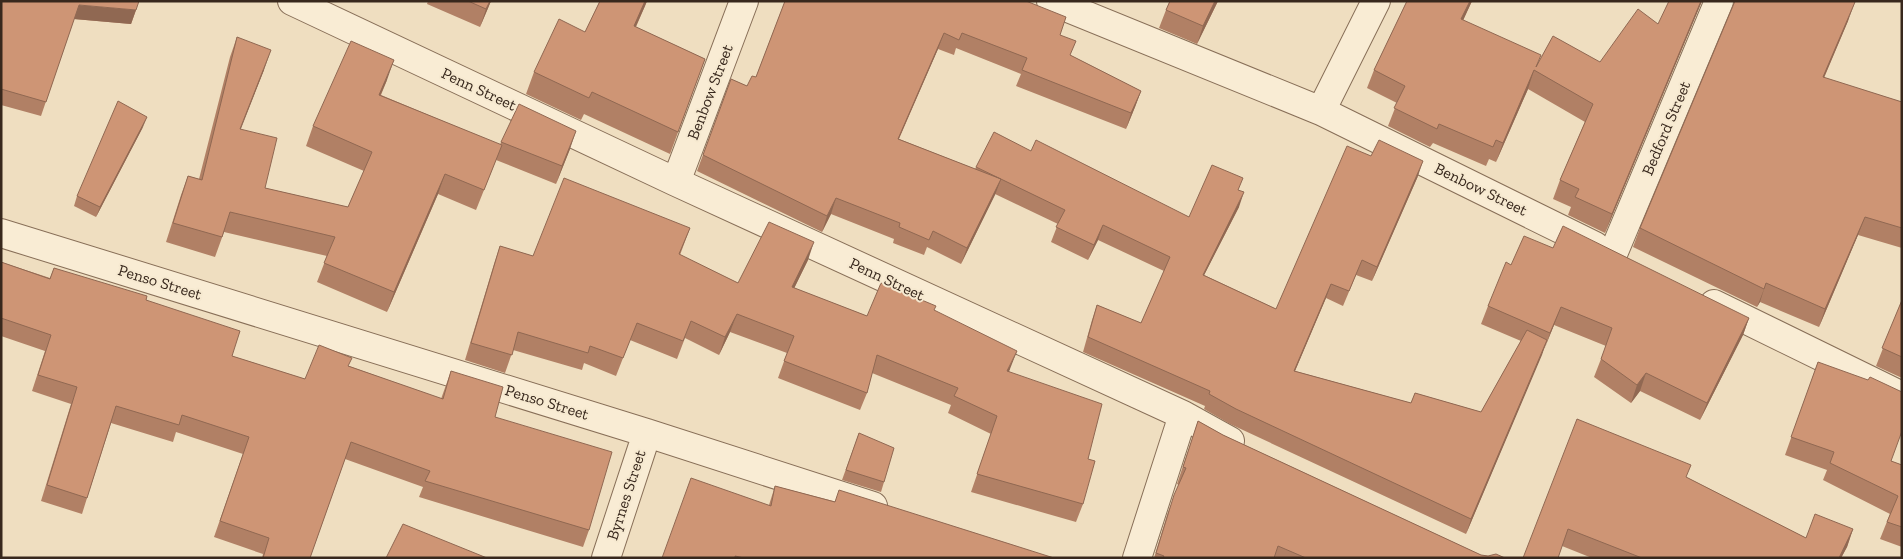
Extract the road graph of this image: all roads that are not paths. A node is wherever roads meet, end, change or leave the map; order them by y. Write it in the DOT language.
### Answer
graph roads {
  1 [pos="292,1"];
  2 [pos="744,1"];
  3 [pos="1051,1"];
  4 [pos="1376,1"];
  5 [pos="1719,1"];
  6 [pos="1321,111"];
  7 [pos="676,182"];
  8 [pos="1,233"];
  9 [pos="1612,254"];
  10 [pos="1639,267"];
  11 [pos="1691,293"];
  12 [pos="1902,396"];
  13 [pos="1183,415"];
  14 [pos="647,433"];
  15 [pos="1250,450"];
  16 [pos="892,512"];
  17 [pos="606,558"];
  18 [pos="1137,558"];
  1 -- 7 [label="street, Penn Street"];
  2 -- 7 [label="street, Benbow Street"];
  3 -- 6 [label="street, Benbow Street"];
  4 -- 6 [label="street"];
  5 -- 9 [label="street, Bedford Street"];
  6 -- 9 [label="street, Benbow Street"];
  7 -- 13 [label="street, Penn Street"];
  8 -- 14 [label="street, Penso Street"];
  9 -- 10 [label="street, Benbow Street"];
  11 -- 12 [label="street"];
  13 -- 15 [label="street, Penn Street"];
  13 -- 18 [label="street"];
  14 -- 16 [label="street, Penso Street"];
  14 -- 17 [label="street, Byrnes Street"];
}
